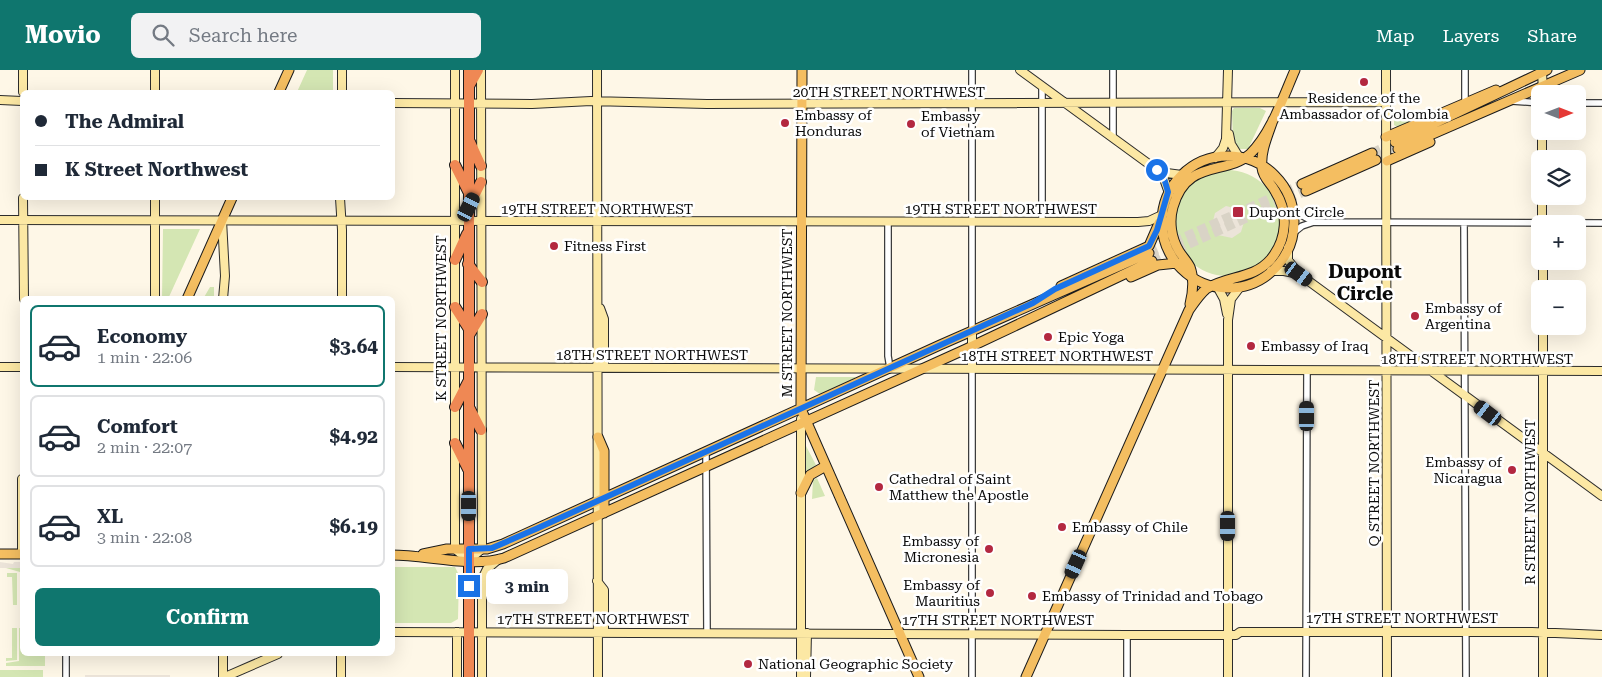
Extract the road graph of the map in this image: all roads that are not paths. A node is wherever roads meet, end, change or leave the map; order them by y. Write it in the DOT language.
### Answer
graph roads {
  1 [pos="23,70"];
  2 [pos="155,70"];
  3 [pos="289,70"];
  4 [pos="342,70"];
  5 [pos="455,70"];
  6 [pos="469,70"];
  7 [pos="480,70"];
  8 [pos="597,70"];
  9 [pos="802,70"];
  10 [pos="972,70"];
  11 [pos="1020,70"];
  12 [pos="1113,70"];
  13 [pos="1228,70"];
  14 [pos="1295,70"];
  15 [pos="1386,70"];
  16 [pos="1465,70"];
  17 [pos="1580,70"];
  18 [pos="1544,71"];
  19 [pos="1522,82"];
  20 [pos="1543,85"];
  21 [pos="1552,85"];
  22 [pos="1042,86"];
  23 [pos="469,87"];
  24 [pos="23,90"];
  25 [pos="155,90"];
  26 [pos="280,90"];
  27 [pos="342,90"];
  28 [pos="1531,94"];
  29 [pos="0,100"];
  30 [pos="20,101"];
  31 [pos="597,101"];
  32 [pos="1510,101"];
  33 [pos="1386,102"];
  34 [pos="1465,102"];
  35 [pos="1531,102"];
  36 [pos="1280,103"];
  37 [pos="1586,103"];
  38 [pos="1602,103"];
  39 [pos="395,104"];
  40 [pos="455,104"];
  41 [pos="469,104"];
  42 [pos="481,104"];
  43 [pos="802,104"];
  44 [pos="1066,104"];
  45 [pos="1113,104"];
  46 [pos="1228,104"];
  47 [pos="971,105"];
  48 [pos="1042,105"];
  49 [pos="1273,120"];
  50 [pos="1228,124"];
  51 [pos="1113,138"];
  52 [pos="1386,138"];
  53 [pos="469,140"];
  54 [pos="1374,156"];
  55 [pos="1215,158"];
  56 [pos="1242,158"];
  57 [pos="1386,161"];
  58 [pos="455,165"];
  59 [pos="481,166"];
  60 [pos="1262,166"];
  61 [pos="1157,170"];
  62 [pos="1182,175"];
  63 [pos="481,182"];
  64 [pos="1304,187"];
  65 [pos="1168,192"];
  66 [pos="469,193"];
  67 [pos="23,200"];
  68 [pos="155,200"];
  69 [pos="231,200"];
  70 [pos="340,200"];
  71 [pos="1292,205"];
  72 [pos="469,207"];
  73 [pos="1161,218"];
  74 [pos="0,220"];
  75 [pos="24,220"];
  76 [pos="155,220"];
  77 [pos="222,220"];
  78 [pos="455,220"];
  79 [pos="341,221"];
  80 [pos="481,221"];
  81 [pos="598,221"];
  82 [pos="801,222"];
  83 [pos="888,222"];
  84 [pos="972,222"];
  85 [pos="1042,222"];
  86 [pos="1314,222"];
  87 [pos="1386,223"];
  88 [pos="1464,223"];
  89 [pos="1531,223"];
  90 [pos="1586,223"];
  91 [pos="1602,223"];
  92 [pos="468,226"];
  93 [pos="1292,234"];
  94 [pos="1288,248"];
  95 [pos="455,260"];
  96 [pos="468,264"];
  97 [pos="1177,264"];
  98 [pos="1271,271"];
  99 [pos="1299,274"];
  100 [pos="1192,278"];
  101 [pos="482,282"];
  102 [pos="1214,287"];
  103 [pos="1240,287"];
  104 [pos="24,296"];
  105 [pos="155,296"];
  106 [pos="188,296"];
  107 [pos="223,296"];
  108 [pos="342,296"];
  109 [pos="1033,303"];
  110 [pos="455,307"];
  111 [pos="1189,310"];
  112 [pos="482,314"];
  113 [pos="1030,320"];
  114 [pos="1228,320"];
  115 [pos="972,331"];
  116 [pos="469,332"];
  117 [pos="1543,335"];
  118 [pos="1386,338"];
  119 [pos="972,346"];
  120 [pos="0,367"];
  121 [pos="20,367"];
  122 [pos="395,367"];
  123 [pos="455,367"];
  124 [pos="469,368"];
  125 [pos="481,368"];
  126 [pos="601,368"];
  127 [pos="801,368"];
  128 [pos="890,368"];
  129 [pos="922,369"];
  130 [pos="972,369"];
  131 [pos="1162,369"];
  132 [pos="1228,370"];
  133 [pos="1307,370"];
  134 [pos="1386,371"];
  135 [pos="1431,371"];
  136 [pos="1465,371"];
  137 [pos="1543,371"];
  138 [pos="1602,371"];
  139 [pos="469,381"];
  140 [pos="1465,396"];
  141 [pos="469,406"];
  142 [pos="455,407"];
  143 [pos="801,409"];
  144 [pos="803,422"];
  145 [pos="481,430"];
  146 [pos="598,437"];
  147 [pos="455,443"];
  148 [pos="706,452"];
  149 [pos="1543,453"];
  150 [pos="707,466"];
  151 [pos="824,467"];
  152 [pos="469,472"];
  153 [pos="801,493"];
  154 [pos="1602,496"];
  155 [pos="601,500"];
  156 [pos="601,514"];
  157 [pos="482,549"];
  158 [pos="455,550"];
  159 [pos="0,554"];
  160 [pos="20,554"];
  161 [pos="395,555"];
  162 [pos="415,555"];
  163 [pos="469,555"];
  164 [pos="499,559"];
  165 [pos="395,632"];
  166 [pos="457,632"];
  167 [pos="469,632"];
  168 [pos="481,632"];
  169 [pos="601,632"];
  170 [pos="1306,632"];
  171 [pos="1386,632"];
  172 [pos="1465,632"];
  173 [pos="707,633"];
  174 [pos="804,633"];
  175 [pos="899,633"];
  176 [pos="972,634"];
  177 [pos="1044,634"];
  178 [pos="1543,634"];
  179 [pos="1127,635"];
  180 [pos="1228,635"];
  181 [pos="1602,635"];
  182 [pos="66,656"];
  183 [pos="223,656"];
  184 [pos="273,656"];
  185 [pos="341,656"];
  186 [pos="66,677"];
  187 [pos="224,677"];
  188 [pos="341,677"];
  189 [pos="457,677"];
  190 [pos="469,677"];
  191 [pos="482,677"];
  192 [pos="598,677"];
  193 [pos="801,677"];
  194 [pos="806,677"];
  195 [pos="919,677"];
  196 [pos="972,677"];
  197 [pos="1026,677"];
  198 [pos="1127,677"];
  199 [pos="1228,677"];
  200 [pos="1306,677"];
  201 [pos="1387,677"];
  202 [pos="1466,677"];
  203 [pos="1543,677"];
  1 -- 24 [label="main road"];
  2 -- 25 [label="main road"];
  3 -- 26 [label="main road"];
  4 -- 27 [label="main road"];
  5 -- 40 [label="main road, K STREET NORTHWEST"];
  6 -- 23 [label="highway, K STREET NORTHWEST"];
  7 -- 23 [label="highway"];
  7 -- 42 [label="main road"];
  8 -- 31 [label="main road"];
  9 -- 43 [label="main road, M STREET NORTHWEST"];
  10 -- 47 [label="street"];
  11 -- 22 [label="main road"];
  12 -- 45 [label="street"];
  13 -- 46 [label="main road"];
  14 -- 36 [label="main road"];
  15 -- 33 [label="main road, Q STREET NORTHWEST"];
  16 -- 34 [label="street"];
  17 -- 21 [label="main road"];
  18 -- 19 [label="main road"];
  18 -- 20 [label="main road"];
  19 -- 32 [label="main road"];
  19 -- 34 [label="main road"];
  22 -- 44 [label="main road"];
  22 -- 48 [label="street"];
  23 -- 41 [label="highway, K STREET NORTHWEST"];
  28 -- 32 [label="main road"];
  29 -- 30 [label="main road"];
  31 -- 42 [label="main road, 20TH STREET NORTHWEST"];
  31 -- 43 [label="main road, 20TH STREET NORTHWEST"];
  31 -- 81 [label="main road"];
  32 -- 35 [label="street"];
  32 -- 57 [label="main road"];
  33 -- 36 [label="main road, 20TH STREET NORTHWEST"];
  33 -- 52 [label="main road, Q STREET NORTHWEST"];
  34 -- 52 [label="main road"];
  36 -- 46 [label="main road, 20TH STREET NORTHWEST"];
  36 -- 49 [label="main road"];
  37 -- 38 [label="street"];
  39 -- 40 [label="main road, 20TH STREET NORTHWEST"];
  40 -- 41 [label="main road, 20TH STREET NORTHWEST"];
  40 -- 58 [label="main road, K STREET NORTHWEST"];
  41 -- 42 [label="main road, 20TH STREET NORTHWEST"];
  41 -- 53 [label="highway, K STREET NORTHWEST"];
  42 -- 59 [label="main road"];
  43 -- 47 [label="main road, 20TH STREET NORTHWEST"];
  43 -- 82 [label="main road, M STREET NORTHWEST"];
  44 -- 45 [label="main road, 20TH STREET NORTHWEST"];
  44 -- 48 [label="main road, 20TH STREET NORTHWEST"];
  44 -- 51 [label="main road"];
  45 -- 46 [label="main road, 20TH STREET NORTHWEST"];
  45 -- 51 [label="street"];
  46 -- 50 [label="main road"];
  47 -- 48 [label="main road, 20TH STREET NORTHWEST"];
  47 -- 84 [label="street"];
  48 -- 85 [label="street"];
  49 -- 56 [label="main road"];
  49 -- 60 [label="main road"];
  50 -- 55 [label="main road"];
  50 -- 56 [label="main road"];
  51 -- 61 [label="main road"];
  52 -- 57 [label="main road, Q STREET NORTHWEST"];
  53 -- 59 [label="highway"];
  53 -- 66 [label="highway, K STREET NORTHWEST"];
  54 -- 64 [label="main road"];
  55 -- 56 [label="main road"];
  55 -- 62 [label="main road"];
  56 -- 60 [label="main road"];
  56 -- 100 [label="main road"];
  57 -- 87 [label="main road, Q STREET NORTHWEST"];
  58 -- 66 [label="highway"];
  58 -- 78 [label="main road, K STREET NORTHWEST"];
  59 -- 63 [label="main road"];
  60 -- 71 [label="main road"];
  60 -- 102 [label="main road"];
  61 -- 62 [label="main road"];
  61 -- 65 [label="main road"];
  62 -- 65 [label="main road"];
  63 -- 72 [label="highway"];
  63 -- 80 [label="main road"];
  65 -- 73 [label="main road"];
  66 -- 72 [label="highway, K STREET NORTHWEST"];
  67 -- 75 [label="main road"];
  68 -- 76 [label="main road"];
  69 -- 77 [label="main road"];
  70 -- 79 [label="main road"];
  71 -- 86 [label="street"];
  71 -- 93 [label="main road"];
  72 -- 92 [label="highway, K STREET NORTHWEST"];
  73 -- 85 [label="main road, 19TH STREET NORTHWEST"];
  73 -- 97 [label="main road"];
  73 -- 109 [label="main road"];
  74 -- 75 [label="main road, 19TH STREET NORTHWEST"];
  75 -- 76 [label="main road, 19TH STREET NORTHWEST"];
  75 -- 104 [label="main road"];
  76 -- 77 [label="main road, 19TH STREET NORTHWEST"];
  76 -- 105 [label="main road"];
  77 -- 79 [label="main road, 19TH STREET NORTHWEST"];
  77 -- 106 [label="main road"];
  77 -- 107 [label="main road"];
  78 -- 79 [label="main road, 19TH STREET NORTHWEST"];
  78 -- 92 [label="main road, 19TH STREET NORTHWEST"];
  78 -- 95 [label="main road, K STREET NORTHWEST"];
  79 -- 108 [label="main road"];
  80 -- 81 [label="main road, 19TH STREET NORTHWEST"];
  80 -- 92 [label="main road, 19TH STREET NORTHWEST"];
  80 -- 101 [label="main road"];
  81 -- 82 [label="main road, 19TH STREET NORTHWEST"];
  81 -- 126 [label="main road"];
  82 -- 83 [label="main road, 19TH STREET NORTHWEST"];
  82 -- 127 [label="main road, M STREET NORTHWEST"];
  83 -- 84 [label="main road, 19TH STREET NORTHWEST"];
  83 -- 128 [label="street"];
  84 -- 85 [label="main road, 19TH STREET NORTHWEST"];
  84 -- 115 [label="street"];
  86 -- 87 [label="street"];
  86 -- 93 [label="street"];
  87 -- 88 [label="street"];
  87 -- 118 [label="main road, Q STREET NORTHWEST"];
  88 -- 89 [label="street"];
  88 -- 136 [label="street"];
  90 -- 91 [label="street"];
  92 -- 95 [label="highway"];
  92 -- 96 [label="highway, K STREET NORTHWEST"];
  93 -- 94 [label="main road"];
  94 -- 98 [label="main road"];
  94 -- 99 [label="main road"];
  95 -- 110 [label="main road, K STREET NORTHWEST"];
  96 -- 101 [label="highway"];
  96 -- 116 [label="highway, K STREET NORTHWEST"];
  97 -- 100 [label="main road"];
  97 -- 113 [label="main road"];
  98 -- 99 [label="main road"];
  98 -- 103 [label="main road"];
  99 -- 118 [label="main road"];
  100 -- 102 [label="main road"];
  100 -- 111 [label="main road"];
  101 -- 112 [label="main road"];
  102 -- 103 [label="main road"];
  102 -- 111 [label="main road"];
  102 -- 114 [label="main road"];
  103 -- 114 [label="main road"];
  109 -- 113 [label="main road"];
  109 -- 115 [label="main road"];
  110 -- 116 [label="highway"];
  110 -- 123 [label="main road, K STREET NORTHWEST"];
  111 -- 131 [label="main road"];
  112 -- 116 [label="highway"];
  112 -- 125 [label="main road"];
  113 -- 119 [label="main road"];
  114 -- 132 [label="main road"];
  115 -- 119 [label="main road"];
  115 -- 128 [label="main road"];
  116 -- 124 [label="highway, K STREET NORTHWEST"];
  117 -- 137 [label="main road, R STREET NORTHWEST"];
  118 -- 134 [label="main road, Q STREET NORTHWEST"];
  118 -- 135 [label="main road"];
  119 -- 129 [label="main road"];
  119 -- 130 [label="main road"];
  120 -- 121 [label="main road"];
  122 -- 123 [label="main road, 18TH STREET NORTHWEST"];
  123 -- 124 [label="main road, 18TH STREET NORTHWEST"];
  123 -- 142 [label="main road, K STREET NORTHWEST"];
  124 -- 125 [label="main road, 18TH STREET NORTHWEST"];
  124 -- 139 [label="highway, K STREET NORTHWEST"];
  125 -- 126 [label="main road, 18TH STREET NORTHWEST"];
  125 -- 145 [label="main road"];
  126 -- 127 [label="main road, 18TH STREET NORTHWEST"];
  126 -- 146 [label="main road"];
  127 -- 128 [label="main road, 18TH STREET NORTHWEST"];
  127 -- 143 [label="main road, M STREET NORTHWEST"];
  128 -- 129 [label="main road, 18TH STREET NORTHWEST"];
  128 -- 143 [label="main road"];
  129 -- 130 [label="main road, 18TH STREET NORTHWEST"];
  129 -- 144 [label="main road"];
  130 -- 131 [label="main road, 18TH STREET NORTHWEST"];
  130 -- 176 [label="street"];
  131 -- 132 [label="main road, 18TH STREET NORTHWEST"];
  131 -- 177 [label="main road"];
  132 -- 133 [label="main road, 18TH STREET NORTHWEST"];
  132 -- 180 [label="main road"];
  133 -- 134 [label="main road, 18TH STREET NORTHWEST"];
  133 -- 170 [label="street"];
  134 -- 135 [label="main road, 18TH STREET NORTHWEST"];
  134 -- 171 [label="main road, Q STREET NORTHWEST"];
  135 -- 136 [label="main road, 18TH STREET NORTHWEST"];
  135 -- 140 [label="main road"];
  136 -- 137 [label="main road, 18TH STREET NORTHWEST"];
  136 -- 140 [label="street"];
  137 -- 138 [label="main road, 18TH STREET NORTHWEST"];
  137 -- 149 [label="main road, R STREET NORTHWEST"];
  139 -- 141 [label="highway, K STREET NORTHWEST"];
  139 -- 142 [label="highway"];
  140 -- 149 [label="main road"];
  140 -- 172 [label="street"];
  141 -- 145 [label="highway"];
  141 -- 152 [label="highway, K STREET NORTHWEST"];
  142 -- 147 [label="main road, K STREET NORTHWEST"];
  143 -- 144 [label="main road, M STREET NORTHWEST"];
  143 -- 148 [label="main road"];
  144 -- 150 [label="main road"];
  144 -- 151 [label="main road, M STREET NORTHWEST"];
  144 -- 153 [label="main road"];
  145 -- 157 [label="main road"];
  146 -- 155 [label="main road"];
  147 -- 152 [label="highway"];
  147 -- 158 [label="main road, K STREET NORTHWEST"];
  148 -- 150 [label="street"];
  148 -- 155 [label="main road"];
  149 -- 154 [label="main road"];
  149 -- 178 [label="main road, R STREET NORTHWEST"];
  150 -- 156 [label="main road"];
  150 -- 173 [label="street"];
  151 -- 153 [label="main road"];
  151 -- 175 [label="main road, M STREET NORTHWEST"];
  152 -- 163 [label="highway, K STREET NORTHWEST"];
  153 -- 174 [label="main road"];
  155 -- 156 [label="main road"];
  155 -- 157 [label="main road"];
  156 -- 164 [label="main road"];
  156 -- 169 [label="main road"];
  157 -- 163 [label="main road"];
  158 -- 162 [label="main road"];
  158 -- 163 [label="main road"];
  159 -- 160 [label="main road"];
  161 -- 162 [label="main road"];
  162 -- 163 [label="main road"];
  163 -- 164 [label="main road"];
  163 -- 167 [label="highway, K STREET NORTHWEST"];
  164 -- 168 [label="main road"];
  165 -- 166 [label="main road, 17TH STREET NORTHWEST"];
  166 -- 167 [label="main road, 17TH STREET NORTHWEST"];
  166 -- 189 [label="main road"];
  167 -- 168 [label="main road, 17TH STREET NORTHWEST"];
  167 -- 190 [label="highway, K STREET NORTHWEST"];
  168 -- 169 [label="main road, 17TH STREET NORTHWEST"];
  168 -- 191 [label="main road"];
  169 -- 173 [label="main road, 17TH STREET NORTHWEST"];
  169 -- 192 [label="main road"];
  170 -- 171 [label="main road, 17TH STREET NORTHWEST"];
  170 -- 180 [label="main road, 17TH STREET NORTHWEST"];
  170 -- 200 [label="street"];
  171 -- 172 [label="main road, 17TH STREET NORTHWEST"];
  171 -- 201 [label="main road, Q STREET NORTHWEST"];
  172 -- 178 [label="main road, 17TH STREET NORTHWEST"];
  172 -- 202 [label="street"];
  173 -- 174 [label="main road, 17TH STREET NORTHWEST"];
  174 -- 175 [label="main road, 17TH STREET NORTHWEST"];
  174 -- 193 [label="main road"];
  174 -- 194 [label="main road"];
  175 -- 176 [label="main road, 17TH STREET NORTHWEST"];
  175 -- 195 [label="main road, M STREET NORTHWEST"];
  176 -- 177 [label="main road, 17TH STREET NORTHWEST"];
  176 -- 196 [label="street"];
  177 -- 179 [label="main road, 17TH STREET NORTHWEST"];
  177 -- 197 [label="main road"];
  178 -- 181 [label="main road, 17TH STREET NORTHWEST"];
  178 -- 203 [label="main road, R STREET NORTHWEST"];
  179 -- 180 [label="main road, 17TH STREET NORTHWEST"];
  179 -- 198 [label="street"];
  180 -- 199 [label="main road"];
  182 -- 186 [label="street"];
  183 -- 187 [label="main road"];
  184 -- 187 [label="main road"];
  185 -- 188 [label="main road"];
}
